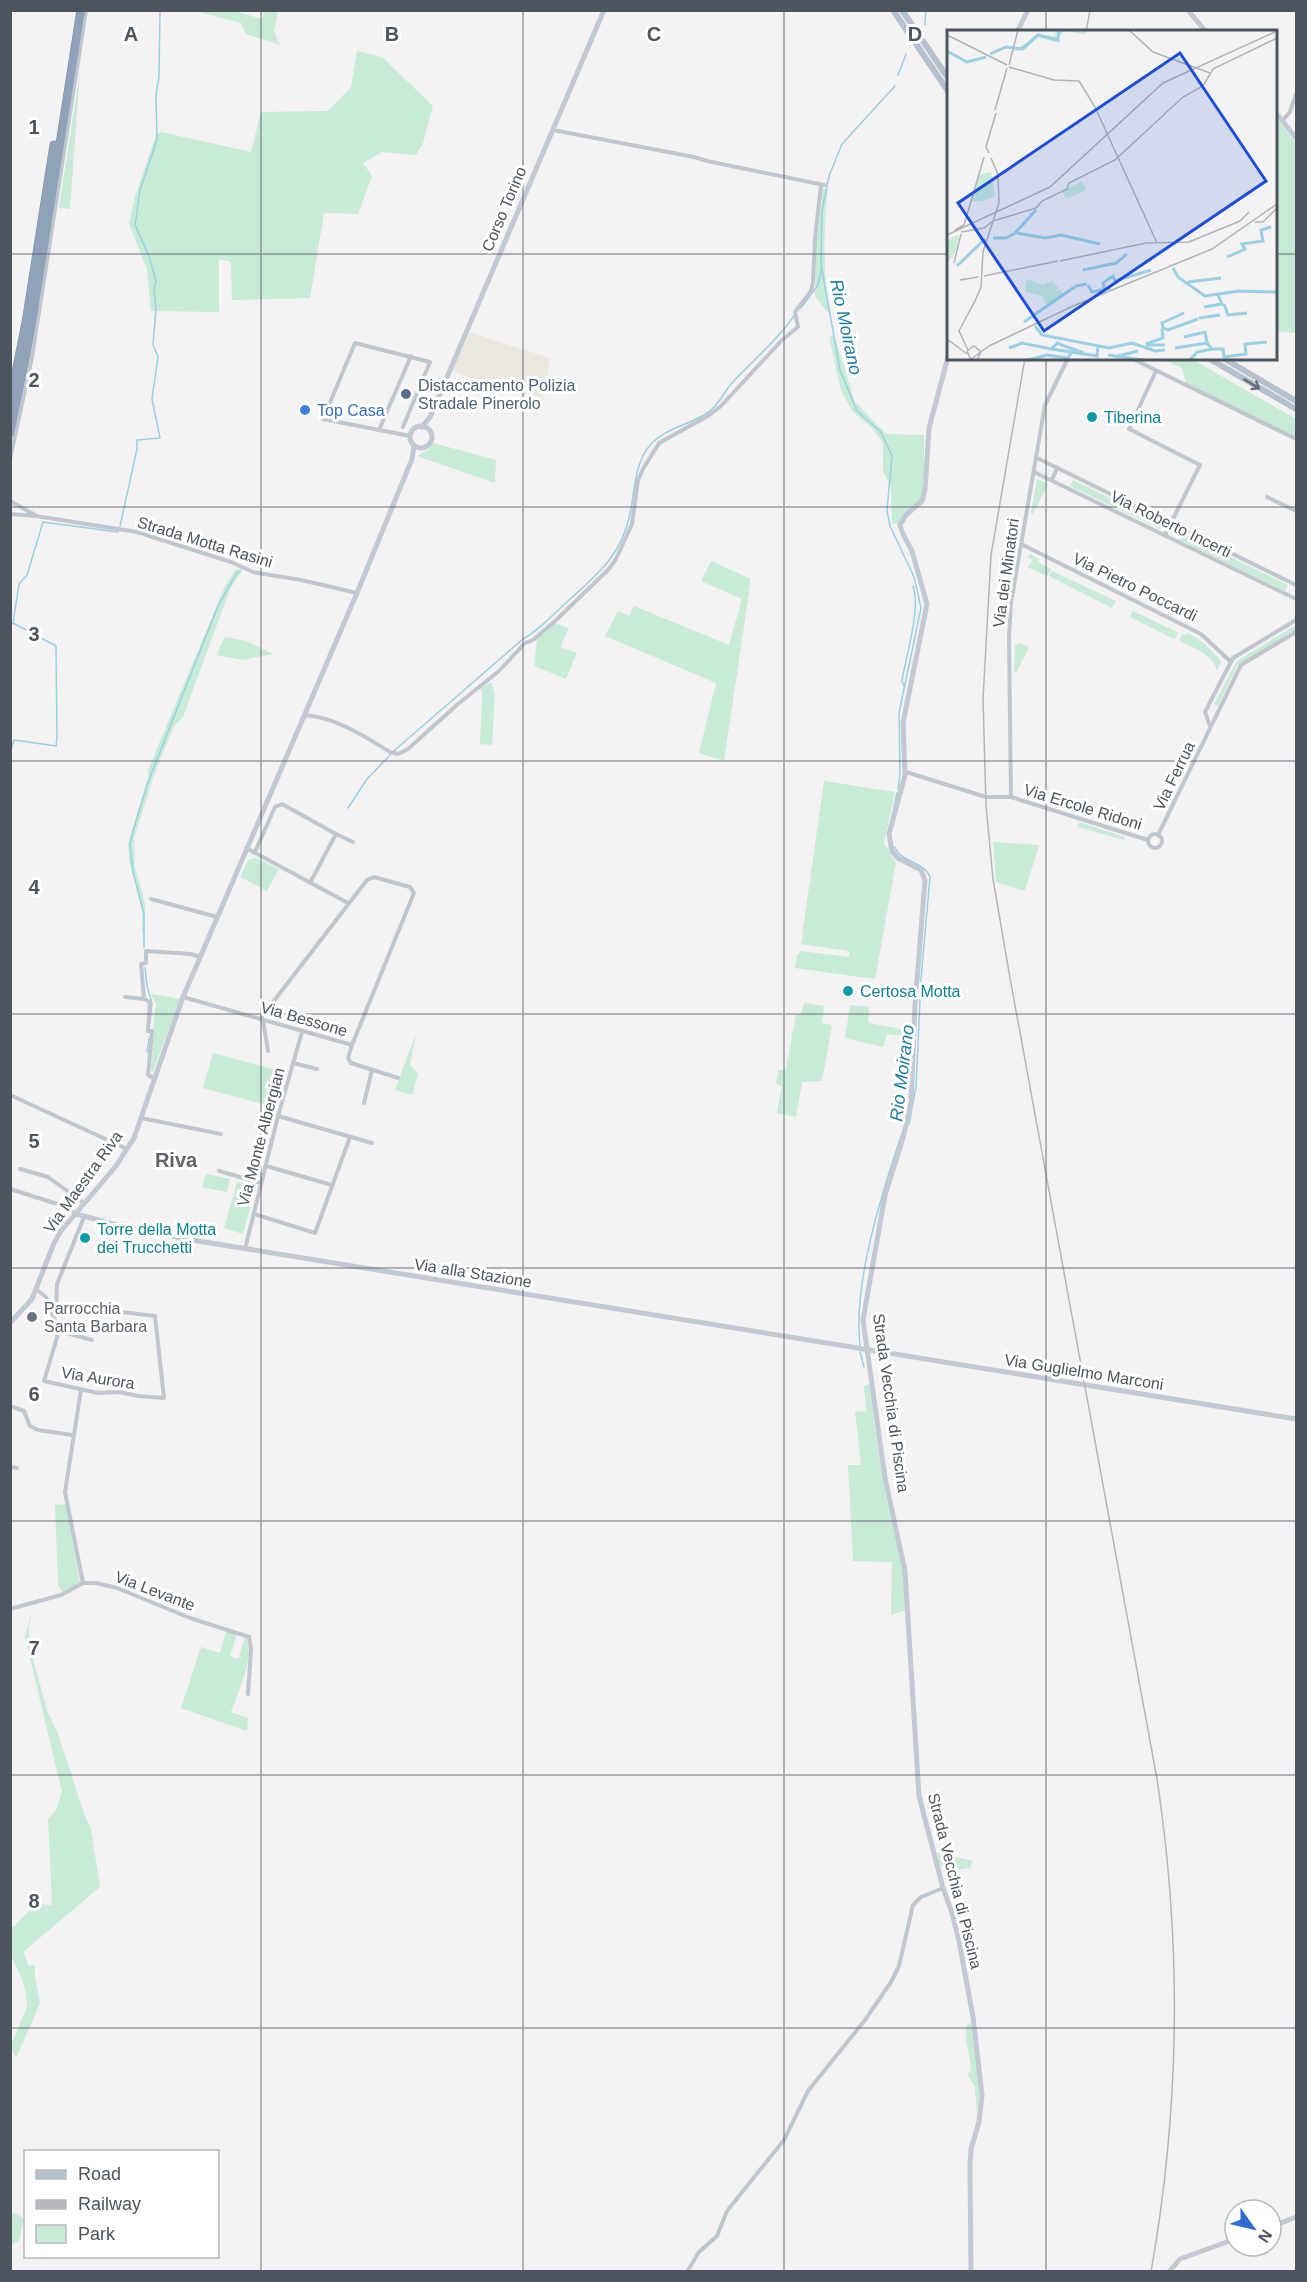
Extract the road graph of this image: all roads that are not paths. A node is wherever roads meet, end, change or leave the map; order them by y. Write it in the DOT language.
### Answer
graph roads {
  1 [pos="75,10"];
  2 [pos="81,10"];
  3 [pos="86,10"];
  4 [pos="604,10"];
  5 [pos="893,10"];
  6 [pos="902,10"];
  7 [pos="1028,10"];
  8 [pos="1188,10"];
  9 [pos="1018,30"];
  10 [pos="1204,30"];
  11 [pos="947,77"];
  12 [pos="947,90"];
  13 [pos="1296,94"];
  14 [pos="1277,115"];
  15 [pos="1282,121"];
  16 [pos="553,130"];
  17 [pos="1296,138"];
  18 [pos="411,356"];
  19 [pos="947,360"];
  20 [pos="1067,360"];
  21 [pos="1135,360"];
  22 [pos="1211,360"];
  23 [pos="1226,360"];
  24 [pos="1156,371"];
  25 [pos="1296,401"];
  26 [pos="10,402"];
  27 [pos="1296,409"];
  28 [pos="430,417"];
  29 [pos="403,427"];
  30 [pos="422,427"];
  31 [pos="379,430"];
  32 [pos="429,431"];
  33 [pos="10,433"];
  34 [pos="410,436"];
  35 [pos="1296,440"];
  36 [pos="414,446"];
  37 [pos="421,448"];
  38 [pos="1037,458"];
  39 [pos="10,459"];
  40 [pos="412,459"];
  41 [pos="1058,468"];
  42 [pos="1034,472"];
  43 [pos="1052,480"];
  44 [pos="1267,497"];
  45 [pos="10,501"];
  46 [pos="1296,512"];
  47 [pos="10,514"];
  48 [pos="36,516"];
  49 [pos="1170,524"];
  50 [pos="1165,535"];
  51 [pos="1021,544"];
  52 [pos="1296,585"];
  53 [pos="357,592"];
  54 [pos="1296,599"];
  55 [pos="1296,620"];
  56 [pos="1296,632"];
  57 [pos="1231,662"];
  58 [pos="303,715"];
  59 [pos="1210,727"];
  60 [pos="906,772"];
  61 [pos="1011,797"];
  62 [pos="336,834"];
  63 [pos="1158,835"];
  64 [pos="1148,840"];
  65 [pos="352,842"];
  66 [pos="246,848"];
  67 [pos="255,852"];
  68 [pos="310,883"];
  69 [pos="151,899"];
  70 [pos="348,903"];
  71 [pos="217,917"];
  72 [pos="200,957"];
  73 [pos="125,997"];
  74 [pos="183,997"];
  75 [pos="144,999"];
  76 [pos="261,1020"];
  77 [pos="302,1032"];
  78 [pos="352,1045"];
  79 [pos="268,1051"];
  80 [pos="293,1063"];
  81 [pos="317,1069"];
  82 [pos="372,1070"];
  83 [pos="153,1078"];
  84 [pos="398,1078"];
  85 [pos="10,1095"];
  86 [pos="364,1103"];
  87 [pos="278,1116"];
  88 [pos="140,1118"];
  89 [pos="221,1134"];
  90 [pos="350,1137"];
  91 [pos="372,1143"];
  92 [pos="128,1149"];
  93 [pos="266,1166"];
  94 [pos="20,1169"];
  95 [pos="219,1171"];
  96 [pos="261,1183"];
  97 [pos="332,1185"];
  98 [pos="10,1189"];
  99 [pos="84,1203"];
  100 [pos="76,1214"];
  101 [pos="253,1214"];
  102 [pos="84,1217"];
  103 [pos="245,1249"];
  104 [pos="37,1290"];
  105 [pos="53,1310"];
  106 [pos="10,1323"];
  107 [pos="59,1331"];
  108 [pos="92,1340"];
  109 [pos="867,1350"];
  110 [pos="81,1390"];
  111 [pos="10,1406"];
  112 [pos="1296,1419"];
  113 [pos="72,1435"];
  114 [pos="10,1467"];
  115 [pos="17,1468"];
  116 [pos="83,1583"];
  117 [pos="10,1609"];
  118 [pos="248,1694"];
  119 [pos="943,1888"];
  120 [pos="1223,2243"];
  121 [pos="687,2271"];
  122 [pos="971,2271"];
  123 [pos="1169,2271"];
  1 -- 26 [label="highway"];
  2 -- 33 [label="highway"];
  3 -- 39 [label="street"];
  4 -- 16 [label="street, Corso Torino"];
  5 -- 12 [label="main road"];
  6 -- 11 [label="main road"];
  7 -- 9 [label="street"];
  8 -- 10 [label="street"];
  13 -- 15 [label="street"];
  14 -- 15 [label="street"];
  15 -- 17 [label="street"];
  16 -- 28 [label="street, Corso Torino"];
  16 -- 58 [label="street"];
  18 -- 29 [label="street"];
  18 -- 31 [label="street"];
  18 -- 31 [label="street"];
  19 -- 60 [label="street, Strada Vecchia di Piscina"];
  20 -- 38 [label="street, Via dei Minatori"];
  21 -- 24 [label="street"];
  22 -- 27 [label="main road, one-way"];
  23 -- 25 [label="main road"];
  24 -- 35 [label="street"];
  24 -- 49 [label="street"];
  28 -- 30 [label="street"];
  28 -- 32 [label="street"];
  30 -- 32 [label="street"];
  30 -- 34 [label="street"];
  31 -- 34 [label="street"];
  32 -- 37 [label="street"];
  34 -- 36 [label="street"];
  36 -- 37 [label="street"];
  36 -- 40 [label="street"];
  37 -- 40 [label="street"];
  38 -- 41 [label="street, Via Roberto Incerti"];
  38 -- 42 [label="street, Via dei Minatori"];
  40 -- 53 [label="street, Via Maestra Riva"];
  41 -- 43 [label="street"];
  41 -- 49 [label="street, Via Roberto Incerti"];
  42 -- 43 [label="street, Via Roberto Incerti"];
  42 -- 51 [label="street, Via dei Minatori"];
  43 -- 50 [label="street, Via Roberto Incerti"];
  44 -- 46 [label="street"];
  45 -- 48 [label="street"];
  47 -- 48 [label="street, Strada Motta Rasini"];
  48 -- 53 [label="street, Strada Motta Rasini"];
  49 -- 50 [label="street"];
  49 -- 52 [label="street, Via Roberto Incerti"];
  50 -- 54 [label="street, Via Roberto Incerti"];
  51 -- 57 [label="street, Via Pietro Poccardi"];
  51 -- 61 [label="street, Via dei Minatori"];
  53 -- 58 [label="street, Via Maestra Riva"];
  55 -- 57 [label="street"];
  56 -- 59 [label="street, Via Ferrua"];
  57 -- 59 [label="street"];
  58 -- 66 [label="street, Via Maestra Riva"];
  59 -- 63 [label="street, Via Ferrua"];
  60 -- 61 [label="street, Via Ercole Ridoni"];
  60 -- 109 [label="street, Strada Vecchia di Piscina"];
  61 -- 64 [label="street, Via Ercole Ridoni"];
  62 -- 65 [label="street"];
  62 -- 67 [label="street"];
  62 -- 68 [label="street"];
  63 -- 64 [label="street"];
  63 -- 64 [label="street"];
  66 -- 67 [label="street"];
  66 -- 71 [label="street, Via Maestra Riva"];
  67 -- 68 [label="street"];
  68 -- 70 [label="street"];
  69 -- 71 [label="street"];
  70 -- 76 [label="street"];
  70 -- 78 [label="street"];
  71 -- 72 [label="street, Via Maestra Riva"];
  72 -- 74 [label="street, Via Maestra Riva"];
  72 -- 75 [label="street, Via Maestra Riva"];
  73 -- 75 [label="street"];
  74 -- 76 [label="street, Via Bessone"];
  74 -- 83 [label="street, Via Maestra Riva"];
  75 -- 83 [label="street, Via Maestra Riva"];
  76 -- 77 [label="street, Via Bessone"];
  76 -- 79 [label="street"];
  77 -- 78 [label="street, Via Bessone"];
  77 -- 80 [label="street, Via Monte Albergian"];
  78 -- 82 [label="street, Via Bessone"];
  80 -- 81 [label="street"];
  80 -- 87 [label="street, Via Monte Albergian"];
  82 -- 84 [label="street, Via Bessone"];
  82 -- 86 [label="street"];
  83 -- 88 [label="street, Via Maestra Riva"];
  85 -- 92 [label="street"];
  87 -- 90 [label="street"];
  87 -- 93 [label="street, Via Monte Albergian"];
  88 -- 89 [label="street, Via Maestra Riva"];
  88 -- 92 [label="street, Via Maestra Riva"];
  90 -- 91 [label="street"];
  90 -- 97 [label="street"];
  92 -- 99 [label="street, Via Maestra Riva"];
  93 -- 96 [label="street, Via Monte Albergian"];
  93 -- 97 [label="street"];
  94 -- 99 [label="street"];
  95 -- 96 [label="street"];
  96 -- 101 [label="street, Via Monte Albergian"];
  97 -- 101 [label="street"];
  98 -- 100 [label="street"];
  99 -- 100 [label="street, Via Maestra Riva"];
  100 -- 102 [label="street, Via alla Stazione"];
  100 -- 104 [label="street, Via Maestra Riva"];
  101 -- 103 [label="street, Via Monte Albergian"];
  102 -- 103 [label="street, Via alla Stazione"];
  102 -- 105 [label="street"];
  103 -- 109 [label="street, Via alla Stazione"];
  104 -- 105 [label="street"];
  104 -- 106 [label="street, Via Maestra Riva"];
  105 -- 107 [label="street"];
  105 -- 110 [label="street, Via Aurora"];
  107 -- 108 [label="street"];
  107 -- 110 [label="street, Via Aurora"];
  109 -- 112 [label="street, Via Guglielmo Marconi"];
  109 -- 119 [label="street, Strada Vecchia di Piscina"];
  110 -- 113 [label="street"];
  111 -- 113 [label="street"];
  113 -- 116 [label="street"];
  114 -- 115 [label="street"];
  116 -- 117 [label="street"];
  116 -- 118 [label="street, Via Levante"];
  119 -- 121 [label="street"];
  119 -- 122 [label="street, Strada Vecchia di Piscina"];
  120 -- 123 [label="street"];
}
